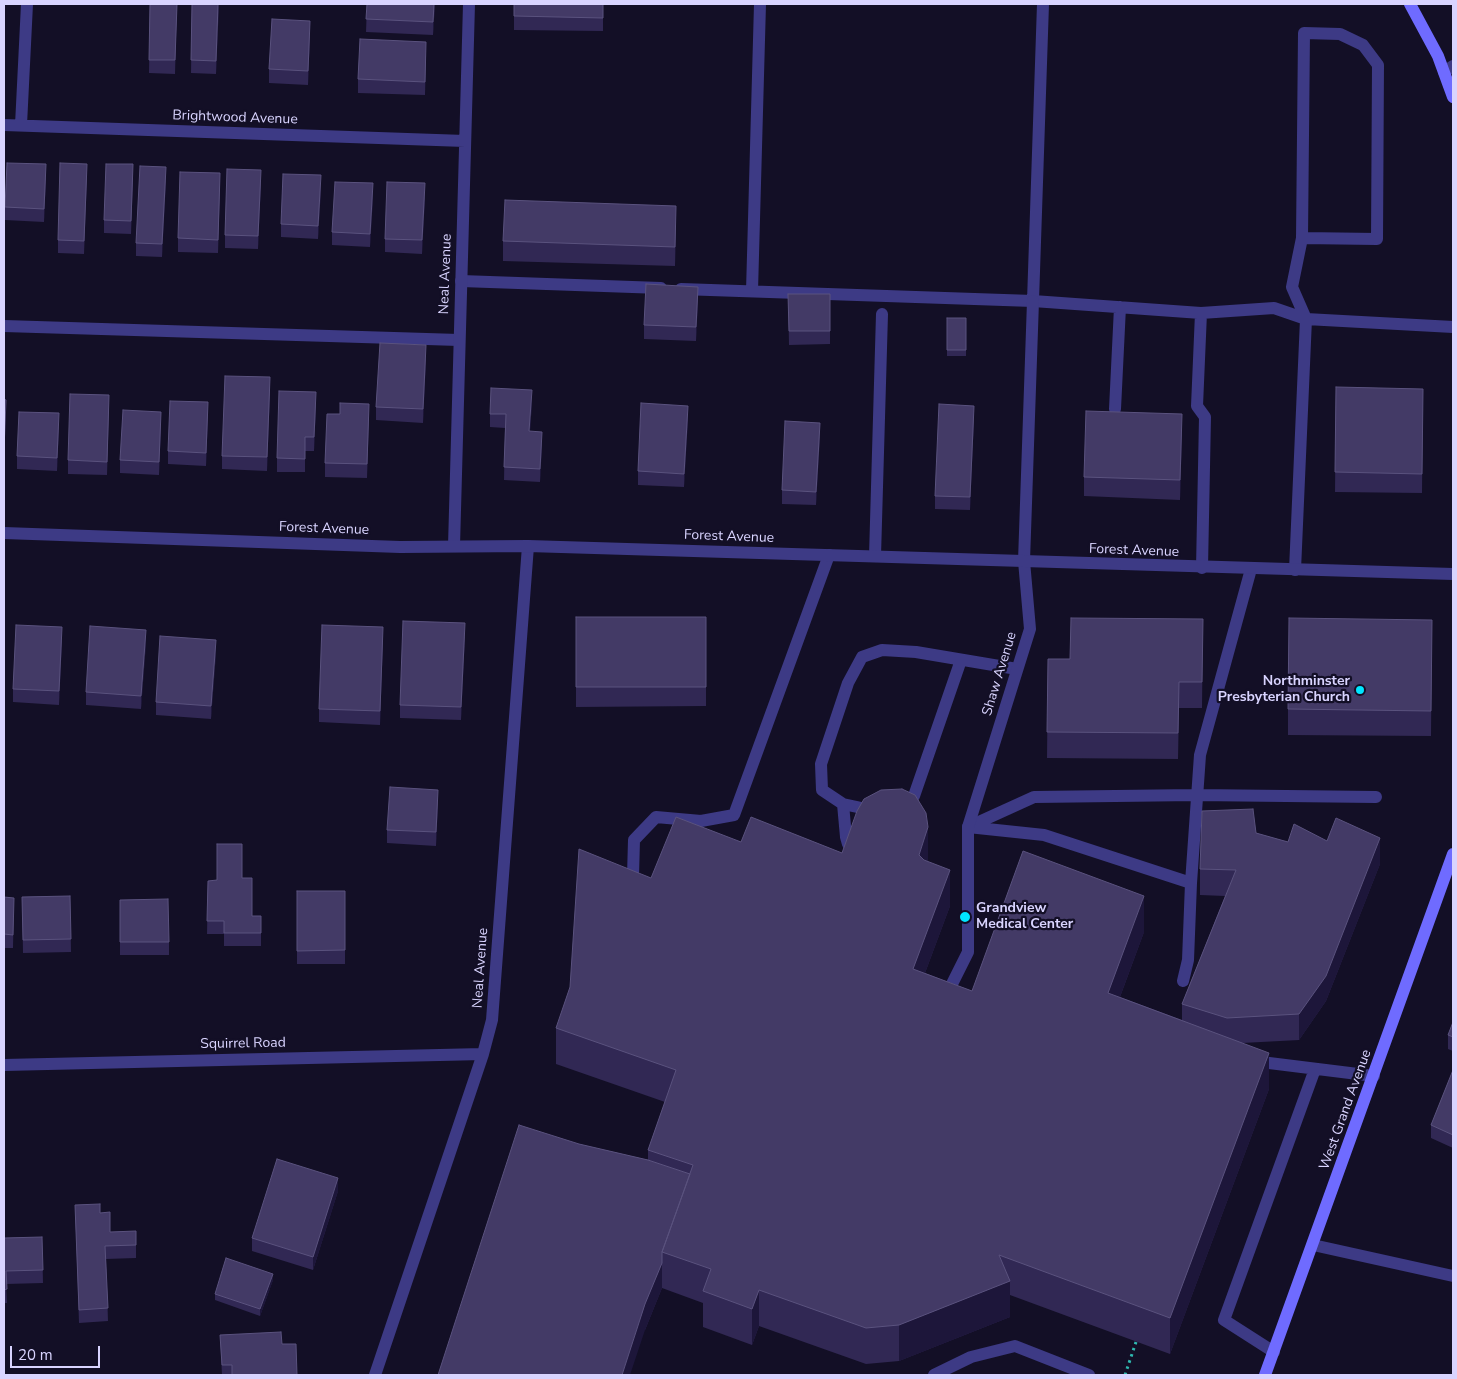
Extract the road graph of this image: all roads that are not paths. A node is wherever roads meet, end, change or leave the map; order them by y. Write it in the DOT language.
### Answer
graph roads {
  1 [pos="26,4"];
  2 [pos="470,4"];
  3 [pos="760,4"];
  4 [pos="1043,4"];
  5 [pos="1410,4"];
  6 [pos="1449,69"];
  7 [pos="1453,97"];
  8 [pos="4,125"];
  9 [pos="21,126"];
  10 [pos="465,141"];
  11 [pos="1302,238"];
  12 [pos="461,281"];
  13 [pos="752,291"];
  14 [pos="1033,301"];
  15 [pos="1120,307"];
  16 [pos="1201,313"];
  17 [pos="882,314"];
  18 [pos="1306,319"];
  19 [pos="4,326"];
  20 [pos="1453,327"];
  21 [pos="459,340"];
  22 [pos="1115,409"];
  23 [pos="4,533"];
  24 [pos="454,546"];
  25 [pos="528,546"];
  26 [pos="829,555"];
  27 [pos="875,556"];
  28 [pos="1024,561"];
  29 [pos="1202,568"];
  30 [pos="1251,569"];
  31 [pos="1295,570"];
  32 [pos="1453,574"];
  33 [pos="961,660"];
  34 [pos="1017,669"];
  35 [pos="1196,795"];
  36 [pos="914,796"];
  37 [pos="1376,797"];
  38 [pos="843,804"];
  39 [pos="916,812"];
  40 [pos="968,827"];
  41 [pos="857,847"];
  42 [pos="1453,854"];
  43 [pos="1190,883"];
  44 [pos="644,899"];
  45 [pos="1183,981"];
  46 [pos="950,988"];
  47 [pos="483,1054"];
  48 [pos="1236,1057"];
  49 [pos="4,1065"];
  50 [pos="1315,1069"];
  51 [pos="1374,1076"];
  52 [pos="1313,1245"];
  53 [pos="1453,1276"];
  54 [pos="1274,1352"];
  55 [pos="375,1375"];
  56 [pos="934,1375"];
  57 [pos="1089,1375"];
  58 [pos="1266,1375"];
  1 -- 9 [label="street"];
  2 -- 10 [label="street, Neal Avenue"];
  3 -- 13 [label="street"];
  4 -- 14 [label="street, Shaw Avenue"];
  5 -- 6 [label="main road"];
  6 -- 7 [label="main road"];
  8 -- 9 [label="street, Brightwood Avenue"];
  9 -- 10 [label="street, Brightwood Avenue"];
  10 -- 12 [label="street, Neal Avenue"];
  11 -- 11 [label="street"];
  11 -- 18 [label="street"];
  12 -- 13 [label="street"];
  12 -- 21 [label="street, Neal Avenue"];
  13 -- 14 [label="street"];
  14 -- 15 [label="street"];
  14 -- 28 [label="street, Shaw Avenue"];
  15 -- 16 [label="street"];
  15 -- 22 [label="street"];
  16 -- 18 [label="street"];
  16 -- 29 [label="street"];
  17 -- 27 [label="street"];
  18 -- 20 [label="street"];
  18 -- 31 [label="street"];
  19 -- 21 [label="street"];
  21 -- 24 [label="street, Neal Avenue"];
  23 -- 24 [label="street, Forest Avenue"];
  24 -- 25 [label="street, Forest Avenue"];
  25 -- 26 [label="street, Forest Avenue"];
  25 -- 47 [label="street, Neal Avenue"];
  26 -- 27 [label="street, Forest Avenue"];
  26 -- 44 [label="street"];
  27 -- 28 [label="street, Forest Avenue"];
  28 -- 29 [label="street, Forest Avenue"];
  28 -- 34 [label="street, Shaw Avenue"];
  29 -- 30 [label="street, Forest Avenue"];
  30 -- 31 [label="street, Forest Avenue"];
  30 -- 35 [label="street"];
  31 -- 32 [label="street, Forest Avenue"];
  33 -- 34 [label="street"];
  33 -- 36 [label="street"];
  33 -- 38 [label="street"];
  34 -- 40 [label="street, Shaw Avenue"];
  35 -- 37 [label="street"];
  35 -- 40 [label="street"];
  35 -- 43 [label="street"];
  36 -- 38 [label="street"];
  36 -- 39 [label="street"];
  38 -- 41 [label="street"];
  40 -- 43 [label="street"];
  40 -- 46 [label="street, Shaw Avenue"];
  42 -- 51 [label="main road, West Grand Avenue"];
  43 -- 45 [label="street"];
  47 -- 49 [label="street, Squirrel Road"];
  47 -- 55 [label="street, Neal Avenue"];
  48 -- 50 [label="street"];
  50 -- 51 [label="street"];
  50 -- 54 [label="street"];
  51 -- 52 [label="main road, West Grand Avenue"];
  52 -- 53 [label="street"];
  52 -- 54 [label="main road, West Grand Avenue"];
  54 -- 58 [label="main road, West Grand Avenue"];
  56 -- 57 [label="street"];
}
